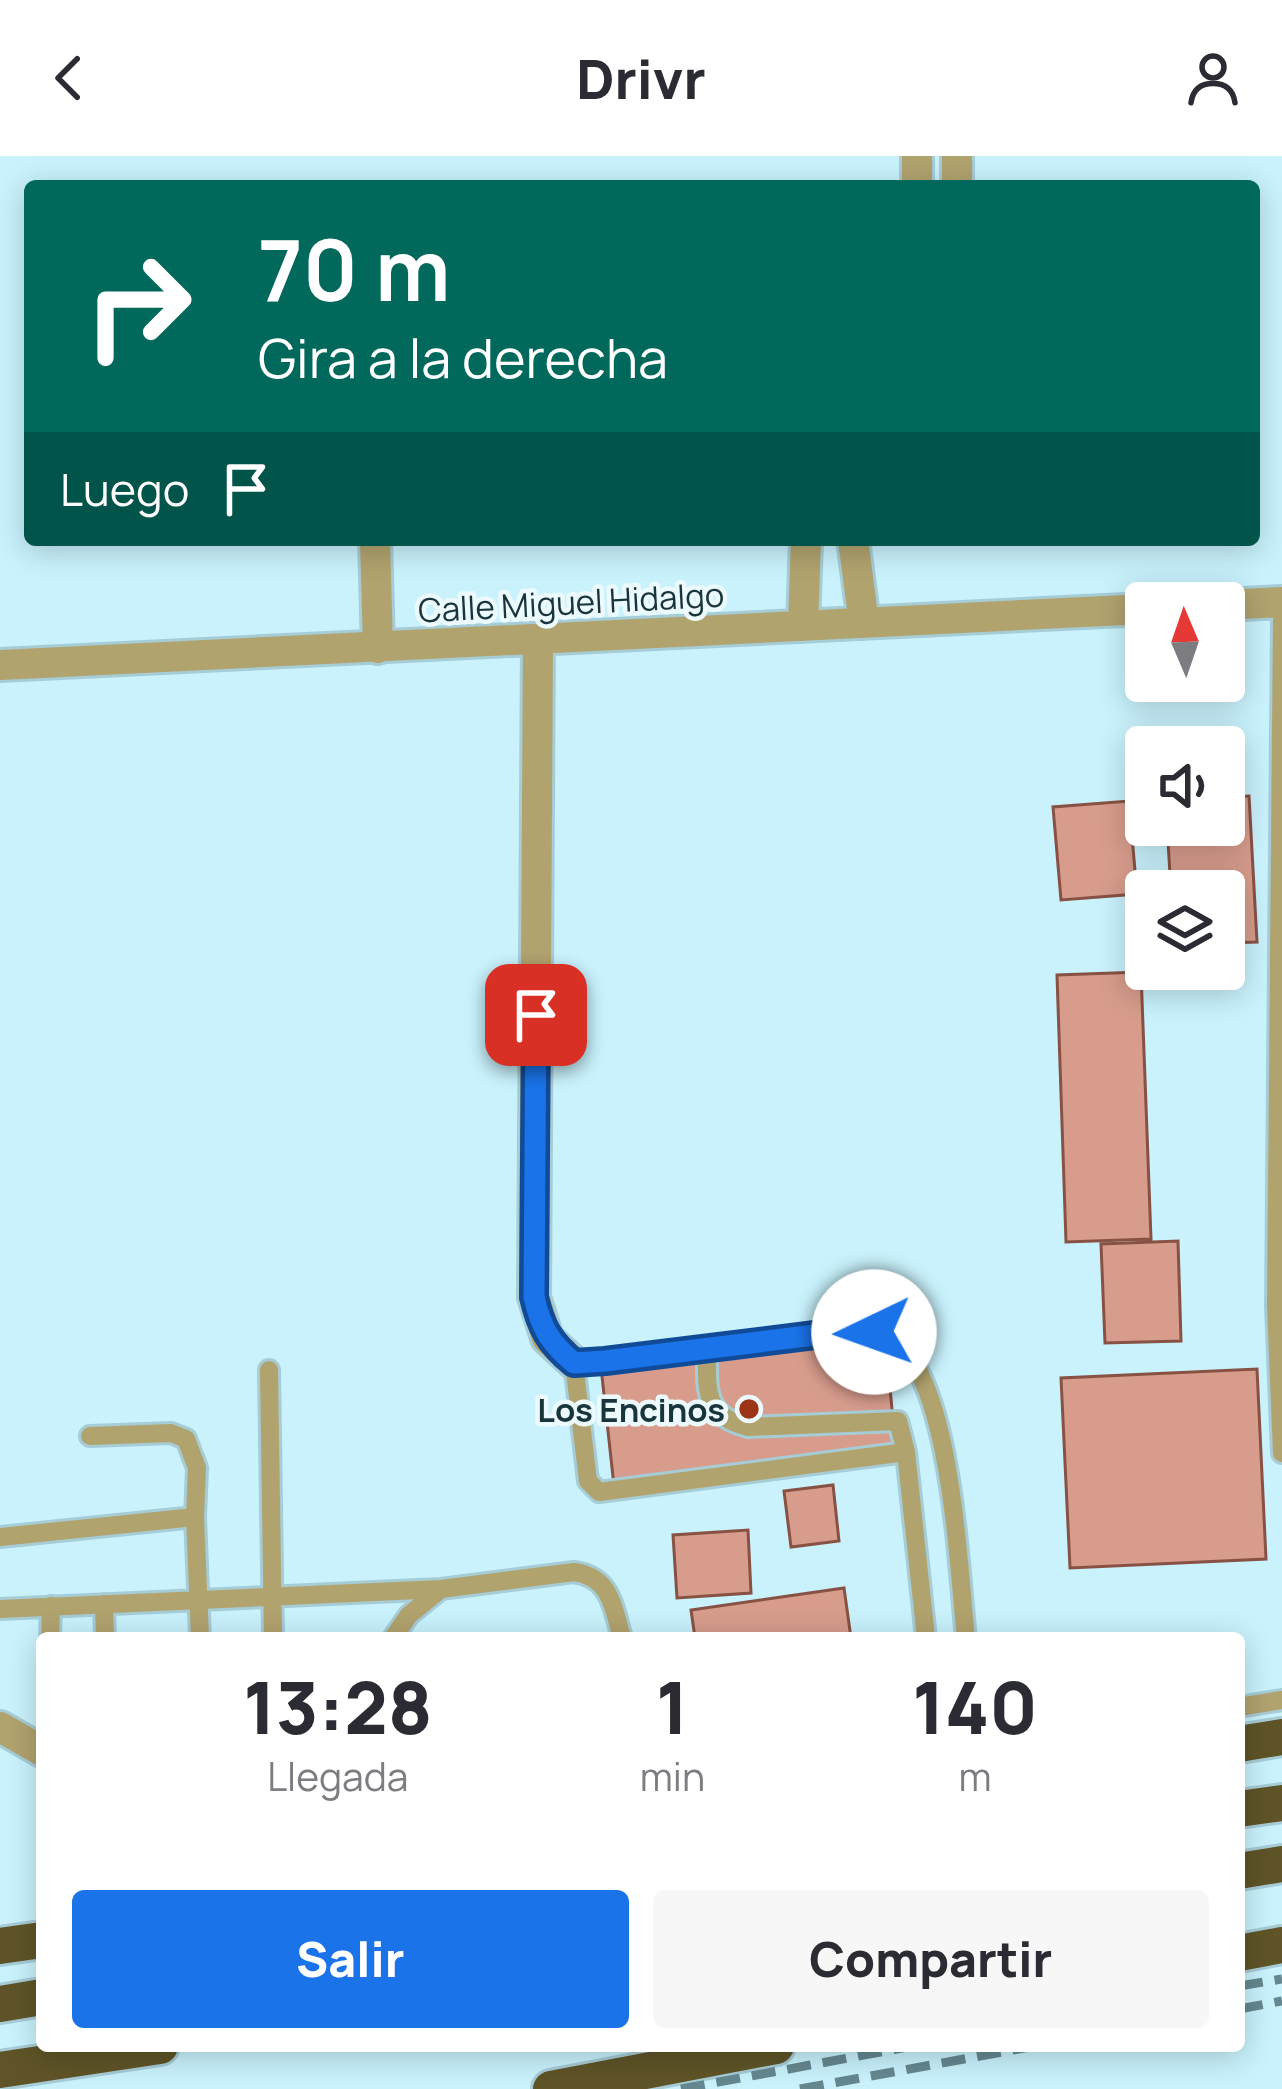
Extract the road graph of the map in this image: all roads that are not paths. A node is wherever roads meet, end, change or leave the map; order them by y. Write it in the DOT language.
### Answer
graph roads {
  1 [pos="375,546"];
  2 [pos="853,546"];
  3 [pos="806,547"];
  4 [pos="1282,602"];
  5 [pos="1245,604"];
  6 [pos="1125,610"];
  7 [pos="1282,619"];
  8 [pos="864,623"];
  9 [pos="802,626"];
  10 [pos="538,640"];
  11 [pos="378,648"];
  12 [pos="0,664"];
  13 [pos="707,1350"];
  14 [pos="574,1363"];
  15 [pos="269,1370"];
  16 [pos="807,1425"];
  17 [pos="89,1436"];
  18 [pos="1281,1438"];
  19 [pos="906,1452"];
  20 [pos="1282,1453"];
  21 [pos="810,1466"];
  22 [pos="195,1517"];
  23 [pos="0,1537"];
  24 [pos="441,1589"];
  25 [pos="272,1597"];
  26 [pos="199,1599"];
  27 [pos="104,1604"];
  28 [pos="51,1606"];
  29 [pos="0,1609"];
  30 [pos="50,1632"];
  31 [pos="105,1632"];
  32 [pos="200,1632"];
  33 [pos="273,1632"];
  34 [pos="397,1632"];
  35 [pos="620,1632"];
  36 [pos="925,1632"];
  37 [pos="965,1632"];
  38 [pos="1282,1700"];
  39 [pos="1245,1706"];
  40 [pos="0,1727"];
  41 [pos="1282,1737"];
  42 [pos="1245,1743"];
  43 [pos="36,1748"];
  44 [pos="1282,1803"];
  45 [pos="1245,1808"];
  46 [pos="1282,1864"];
  47 [pos="1245,1870"];
  48 [pos="36,1941"];
  49 [pos="1282,1945"];
  50 [pos="0,1946"];
  51 [pos="1245,1953"];
  52 [pos="36,1998"];
  53 [pos="0,2004"];
  54 [pos="124,2052"];
  55 [pos="757,2052"];
  56 [pos="0,2074"];
  57 [pos="671,2079"];
  58 [pos="551,2089"];
  1 -- 11 [label="street"];
  2 -- 3 [label="street"];
  2 -- 8 [label="street"];
  3 -- 9 [label="street"];
  4 -- 5 [label="street"];
  6 -- 8 [label="street, Calle Miguel Hidalgo"];
  7 -- 18 [label="lane"];
  8 -- 9 [label="street, Calle Miguel Hidalgo"];
  9 -- 10 [label="street, Calle Miguel Hidalgo"];
  10 -- 11 [label="street, Calle Miguel Hidalgo"];
  10 -- 14 [label="street"];
  11 -- 12 [label="street, Calle Miguel Hidalgo"];
  13 -- 14 [label="lane"];
  13 -- 16 [label="lane"];
  13 -- 37 [label="lane"];
  14 -- 21 [label="lane"];
  15 -- 25 [label="lane"];
  16 -- 19 [label="lane"];
  16 -- 21 [label="lane"];
  17 -- 22 [label="lane"];
  18 -- 20 [label="lane"];
  19 -- 21 [label="lane"];
  19 -- 36 [label="lane"];
  22 -- 23 [label="lane"];
  22 -- 26 [label="lane"];
  24 -- 25 [label="lane"];
  24 -- 34 [label="lane"];
  24 -- 35 [label="lane"];
  25 -- 26 [label="lane"];
  25 -- 33 [label="lane"];
  26 -- 27 [label="lane"];
  26 -- 32 [label="lane"];
  27 -- 28 [label="lane"];
  27 -- 31 [label="lane"];
  28 -- 29 [label="lane"];
  28 -- 30 [label="lane"];
  38 -- 39 [label="lane"];
  40 -- 43 [label="street"];
  41 -- 42 [label="highway"];
  44 -- 45 [label="highway"];
  46 -- 47 [label="highway"];
  48 -- 50 [label="highway"];
  49 -- 51 [label="highway"];
  52 -- 53 [label="highway"];
  54 -- 56 [label="highway"];
  55 -- 57 [label="highway"];
  57 -- 58 [label="highway"];
}
